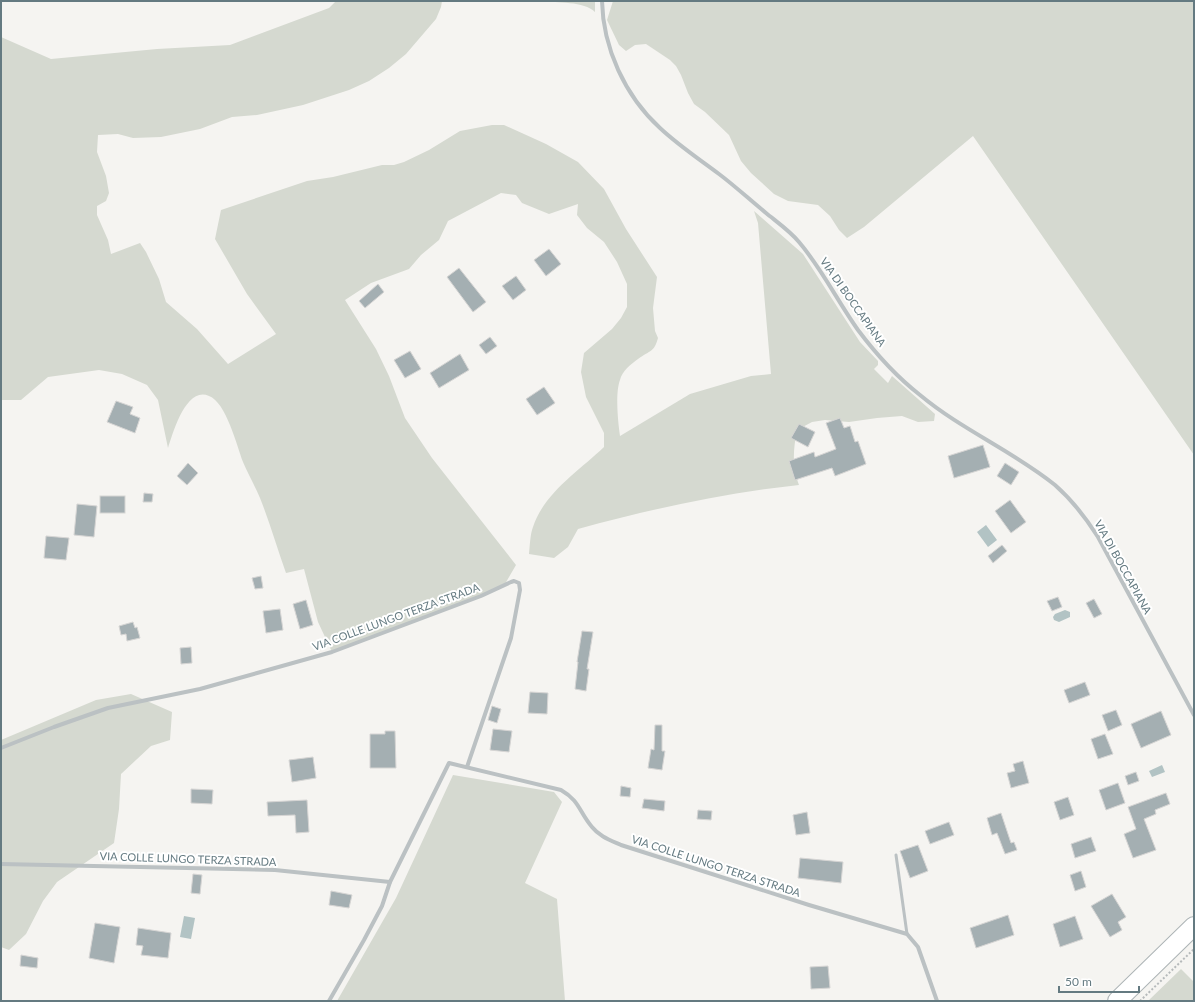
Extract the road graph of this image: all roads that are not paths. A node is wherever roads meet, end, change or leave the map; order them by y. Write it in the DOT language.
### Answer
graph roads {
  1 [pos="602,1"];
  2 [pos="1194,715"];
  3 [pos="1,748"];
  4 [pos="467,767"];
  5 [pos="896,855"];
  6 [pos="1,864"];
  7 [pos="390,882"];
  8 [pos="1194,926"];
  9 [pos="907,934"];
  10 [pos="329,1001"];
  11 [pos="937,1001"];
  12 [pos="1117,1001"];
  1 -- 2 [label="street, VIA DI BOCCAPIANA"];
  3 -- 4 [label="street, VIA COLLE LUNGO TERZA STRADA"];
  4 -- 7 [label="street, VIA COLLE LUNGO TERZA STRADA"];
  4 -- 9 [label="street, VIA COLLE LUNGO TERZA STRADA"];
  5 -- 9 [label="lane"];
  6 -- 7 [label="street, VIA COLLE LUNGO TERZA STRADA"];
  7 -- 10 [label="street"];
  8 -- 12 [label="main road"];
  9 -- 11 [label="street"];
}
